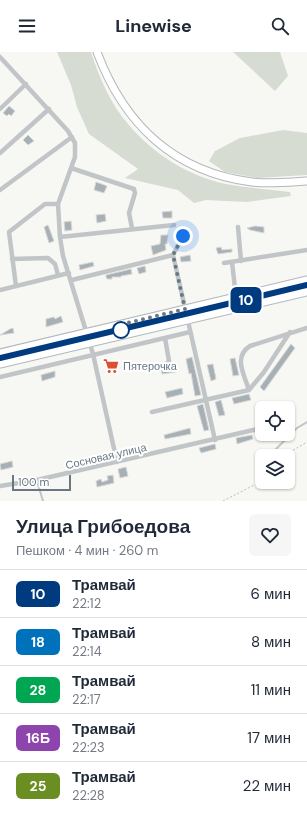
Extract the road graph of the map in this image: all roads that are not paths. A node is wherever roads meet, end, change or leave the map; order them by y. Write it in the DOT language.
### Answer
graph roads {
  1 [pos="97,52"];
  2 [pos="1,61"];
  3 [pos="26,84"];
  4 [pos="0,109"];
  5 [pos="49,109"];
  6 [pos="72,137"];
  7 [pos="0,153"];
  8 [pos="71,168"];
  9 [pos="307,181"];
  10 [pos="0,190"];
  11 [pos="58,204"];
  12 [pos="174,225"];
  13 [pos="238,227"];
  14 [pos="132,228"];
  15 [pos="183,236"];
  16 [pos="60,237"];
  17 [pos="307,250"];
  18 [pos="173,255"];
  19 [pos="12,259"];
  20 [pos="241,261"];
  21 [pos="232,262"];
  22 [pos="224,264"];
  23 [pos="69,273"];
  24 [pos="58,275"];
  25 [pos="72,280"];
  26 [pos="307,280"];
  27 [pos="16,286"];
  28 [pos="0,290"];
  29 [pos="307,292"];
  30 [pos="236,297"];
  31 [pos="185,309"];
  32 [pos="188,320"];
  33 [pos="307,328"];
  34 [pos="87,332"];
  35 [pos="190,332"];
  36 [pos="290,332"];
  37 [pos="165,338"];
  38 [pos="89,343"];
  39 [pos="0,353"];
  40 [pos="93,354"];
  41 [pos="0,364"];
  42 [pos="154,367"];
  43 [pos="0,376"];
  44 [pos="249,390"];
  45 [pos="206,400"];
  46 [pos="152,412"];
  47 [pos="307,422"];
  48 [pos="255,430"];
  49 [pos="215,440"];
  50 [pos="276,449"];
  51 [pos="117,462"];
  52 [pos="37,480"];
  53 [pos="0,486"];
  54 [pos="43,501"];
  1 -- 9 [label="main road"];
  2 -- 3 [label="street"];
  3 -- 4 [label="street"];
  3 -- 5 [label="street"];
  5 -- 6 [label="street"];
  5 -- 7 [label="street"];
  6 -- 8 [label="street"];
  6 -- 10 [label="street"];
  8 -- 11 [label="street"];
  8 -- 14 [label="street"];
  11 -- 16 [label="street"];
  11 -- 19 [label="street"];
  12 -- 14 [label="street"];
  13 -- 20 [label="street"];
  14 -- 16 [label="street"];
  15 -- 18 [label="street"];
  16 -- 23 [label="street"];
  17 -- 20 [label="street"];
  18 -- 25 [label="street"];
  18 -- 31 [label="street"];
  19 -- 24 [label="street"];
  19 -- 27 [label="street"];
  20 -- 21 [label="street"];
  21 -- 22 [label="street"];
  21 -- 30 [label="street"];
  23 -- 24 [label="street"];
  23 -- 25 [label="street"];
  24 -- 27 [label="street"];
  25 -- 34 [label="street"];
  26 -- 30 [label="main road"];
  27 -- 28 [label="street"];
  29 -- 32 [label="main road"];
  30 -- 31 [label="main road"];
  31 -- 32 [label="street"];
  31 -- 34 [label="main road"];
  32 -- 35 [label="street"];
  32 -- 38 [label="main road"];
  33 -- 36 [label="street"];
  34 -- 38 [label="street"];
  34 -- 39 [label="main road"];
  35 -- 37 [label="street"];
  35 -- 45 [label="street"];
  36 -- 44 [label="street"];
  36 -- 44 [label="street"];
  37 -- 40 [label="street"];
  37 -- 42 [label="street"];
  38 -- 40 [label="street"];
  38 -- 41 [label="main road"];
  40 -- 43 [label="street"];
  40 -- 51 [label="street"];
  44 -- 45 [label="street"];
  45 -- 46 [label="street"];
  45 -- 49 [label="street"];
  47 -- 50 [label="lane"];
  48 -- 49 [label="street, Сосновая улица"];
  49 -- 51 [label="street, Сосновая улица"];
  51 -- 52 [label="street, Сосновая улица"];
  52 -- 53 [label="street, Сосновая улица"];
  52 -- 54 [label="lane"];
}
